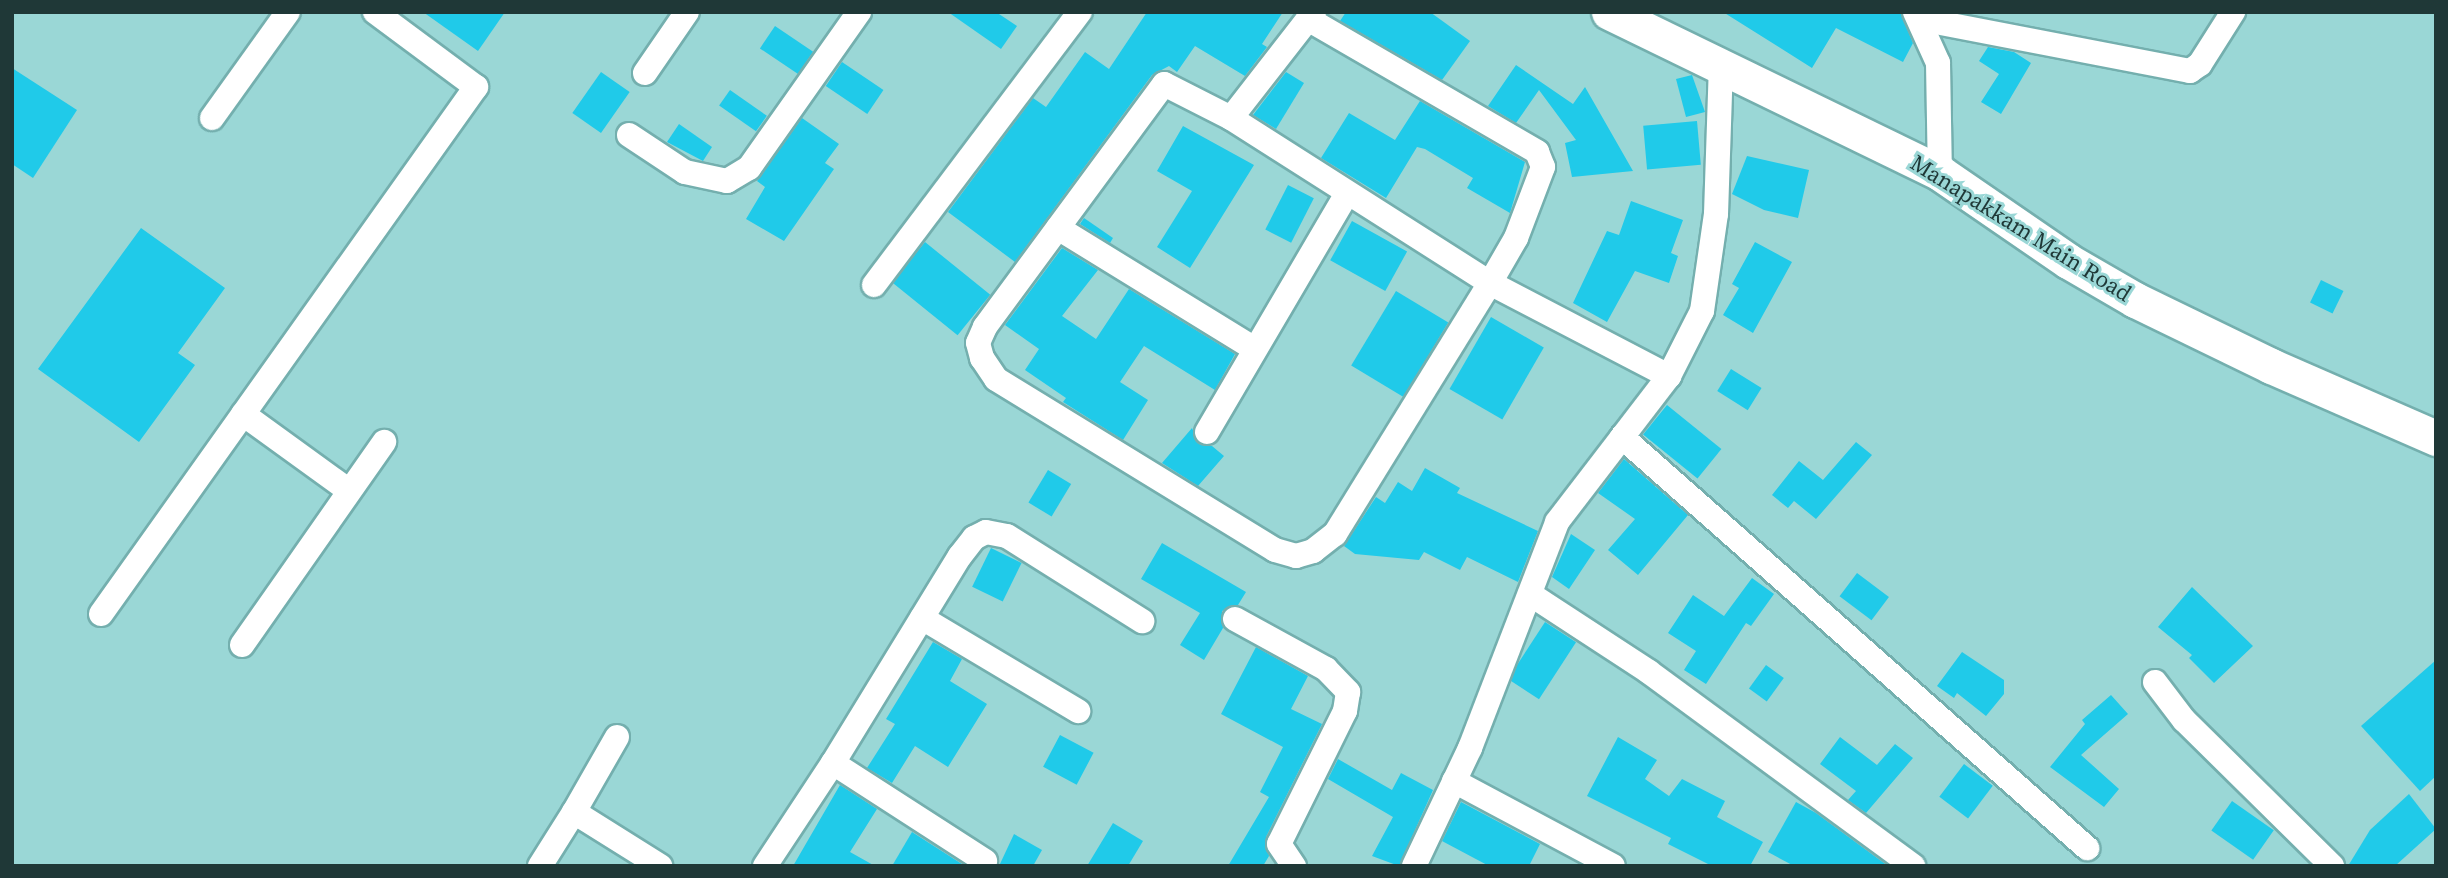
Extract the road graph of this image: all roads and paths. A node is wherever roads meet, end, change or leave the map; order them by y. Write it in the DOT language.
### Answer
graph roads {
  1 [pos="288,12"];
  2 [pos="376,12"];
  3 [pos="687,12"];
  4 [pos="859,12"];
  5 [pos="1080,12"];
  6 [pos="1609,12"];
  7 [pos="2233,12"];
  8 [pos="1311,16"];
  9 [pos="1918,16"];
  10 [pos="1721,67"];
  11 [pos="645,73"];
  12 [pos="212,118"];
  13 [pos="1231,118"];
  14 [pos="629,135"];
  15 [pos="1940,173"];
  16 [pos="1348,193"];
  17 [pos="1058,228"];
  18 [pos="1490,283"];
  19 [pos="874,285"];
  20 [pos="1255,349"];
  21 [pos="1669,376"];
  22 [pos="243,414"];
  23 [pos="1206,432"];
  24 [pos="1622,437"];
  25 [pos="2436,438"];
  26 [pos="384,442"];
  27 [pos="348,490"];
  28 [pos="1530,594"];
  29 [pos="101,614"];
  30 [pos="922,618"];
  31 [pos="1235,618"];
  32 [pos="1142,621"];
  33 [pos="242,645"];
  34 [pos="2155,682"];
  35 [pos="1078,711"];
  36 [pos="617,737"];
  37 [pos="833,763"];
  38 [pos="1454,781"];
  39 [pos="574,812"];
  40 [pos="2087,848"];
  41 [pos="985,861"];
  42 [pos="540,866"];
  43 [pos="660,866"];
  44 [pos="765,866"];
  45 [pos="1294,866"];
  46 [pos="1414,866"];
  47 [pos="1613,866"];
  48 [pos="1913,866"];
  49 [pos="2332,866"];
  1 -- 12 [label="street"];
  2 -- 22 [label="street"];
  3 -- 11 [label="street"];
  4 -- 14 [label="street"];
  5 -- 19 [label="street"];
  6 -- 10 [label="main road, Manapakkam Main Road"];
  7 -- 9 [label="street"];
  8 -- 13 [label="street"];
  8 -- 18 [label="street"];
  9 -- 15 [label="street"];
  10 -- 15 [label="main road, Manapakkam Main Road"];
  10 -- 21 [label="street"];
  13 -- 16 [label="street"];
  13 -- 17 [label="street"];
  15 -- 25 [label="main road, Manapakkam Main Road"];
  16 -- 18 [label="street"];
  16 -- 20 [label="street"];
  17 -- 18 [label="street"];
  17 -- 20 [label="street"];
  18 -- 21 [label="street"];
  20 -- 23 [label="street"];
  21 -- 24 [label="street"];
  22 -- 27 [label="street"];
  22 -- 29 [label="street"];
  24 -- 28 [label="street"];
  24 -- 40 [label="street"];
  26 -- 27 [label="street"];
  27 -- 33 [label="street"];
  28 -- 38 [label="street"];
  28 -- 48 [label="street"];
  30 -- 32 [label="street"];
  30 -- 35 [label="street"];
  30 -- 37 [label="street"];
  31 -- 45 [label="street"];
  34 -- 49 [label="street"];
  36 -- 39 [label="street"];
  37 -- 41 [label="street"];
  37 -- 44 [label="street"];
  38 -- 46 [label="street"];
  38 -- 47 [label="street"];
  39 -- 42 [label="street"];
  39 -- 43 [label="street"];
}
